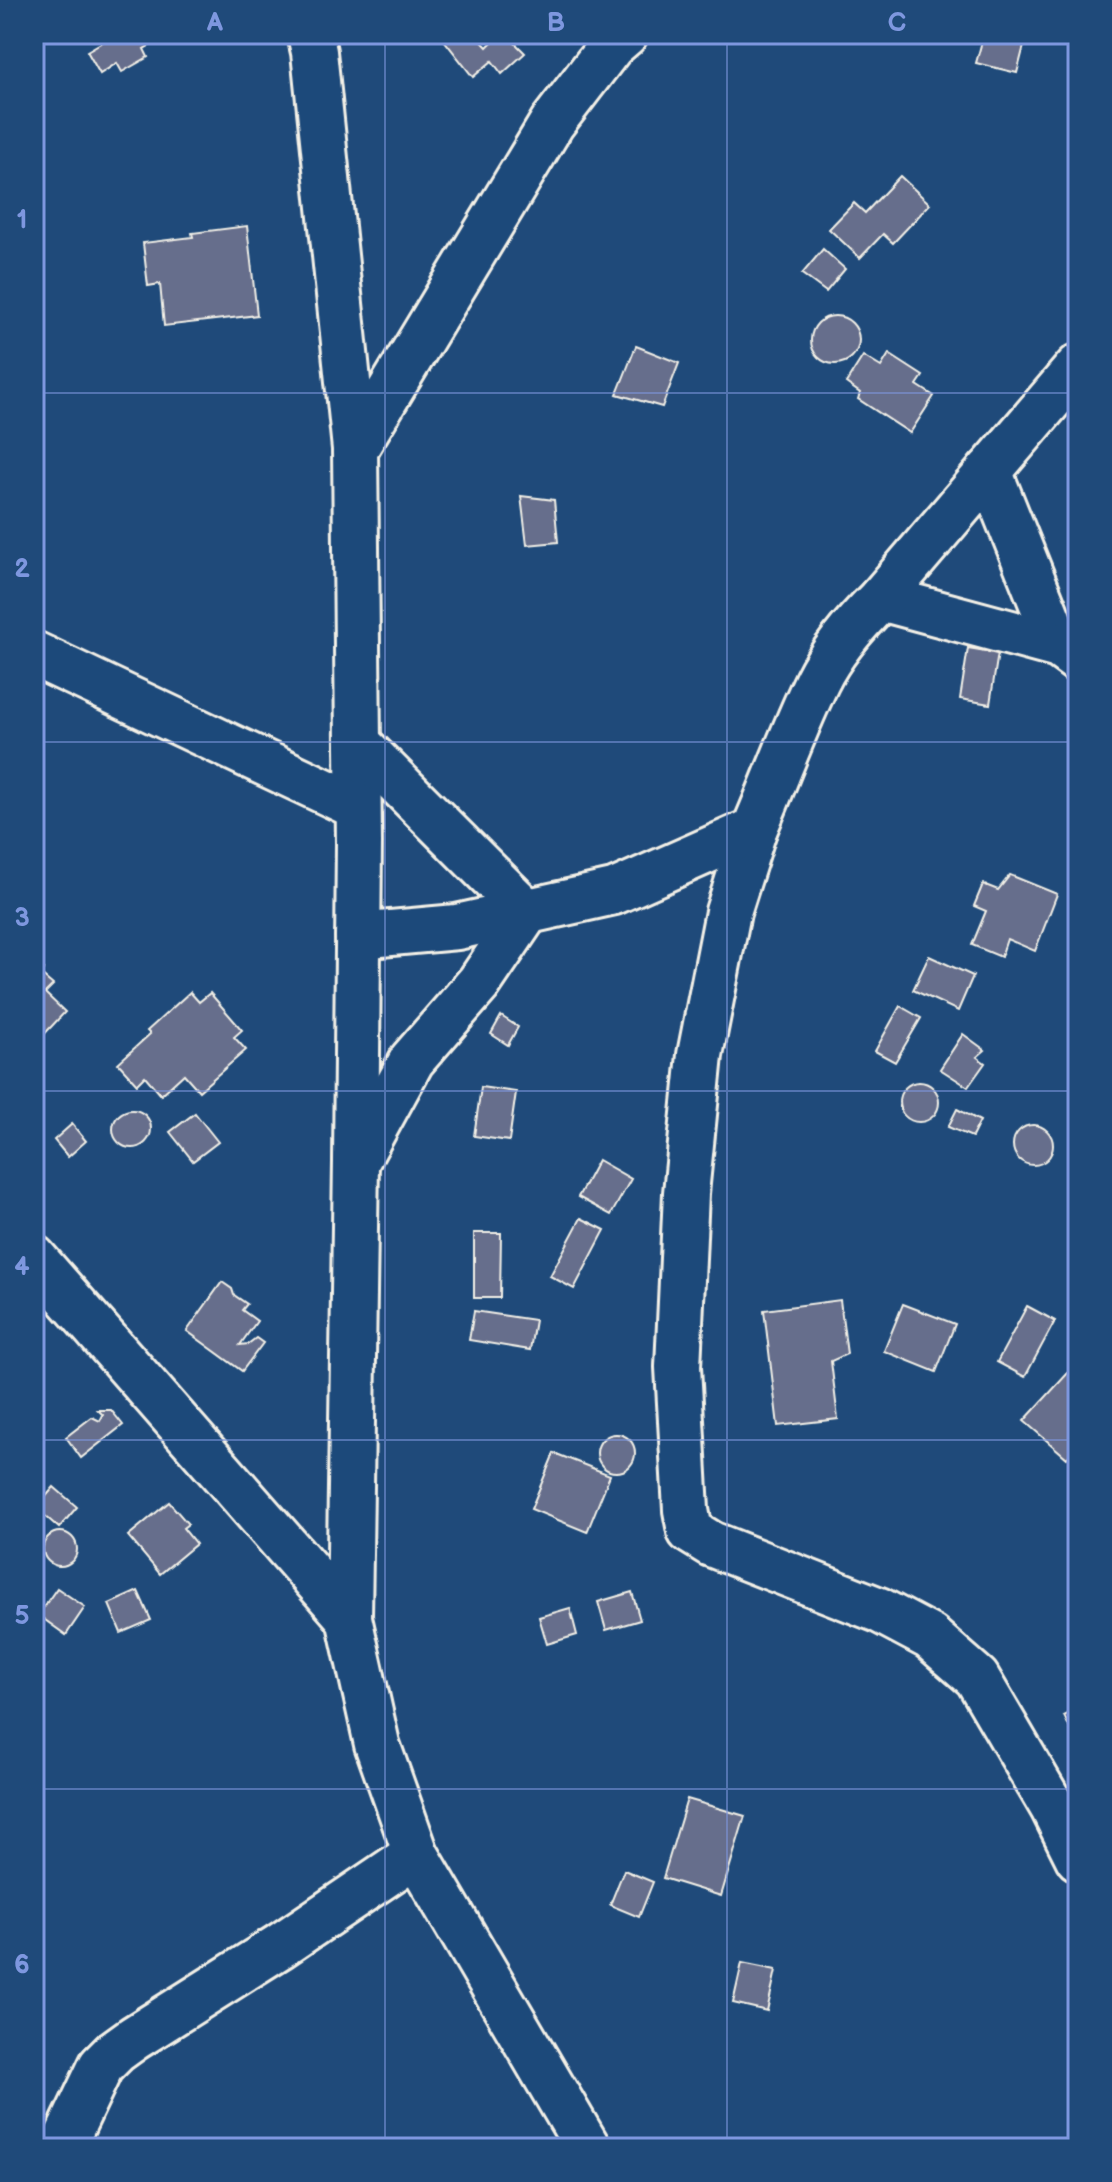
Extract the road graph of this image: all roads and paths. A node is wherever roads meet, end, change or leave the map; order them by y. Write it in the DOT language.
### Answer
graph roads {
  1 [pos="310,34"];
  2 [pos="625,34"];
  3 [pos="1078,367"];
  4 [pos="355,449"];
  5 [pos="989,471"];
  6 [pos="881,598"];
  7 [pos="1069,653"];
  8 [pos="34,654"];
  9 [pos="358,743"];
  10 [pos="358,807"];
  11 [pos="754,830"];
  12 [pos="527,912"];
  13 [pos="358,936"];
  14 [pos="356,1162"];
  15 [pos="34,1258"];
  16 [pos="349,1618"];
  17 [pos="416,1854"];
  18 [pos="1078,1858"];
  19 [pos="62,2148"];
  20 [pos="588,2148"];
  1 -- 4 [label="street"];
  2 -- 4 [label="street"];
  3 -- 5 [label="street"];
  4 -- 9 [label="street"];
  5 -- 6 [label="street"];
  5 -- 7 [label="street"];
  6 -- 7 [label="street"];
  6 -- 11 [label="street"];
  8 -- 10 [label="street"];
  9 -- 10 [label="street"];
  9 -- 12 [label="street"];
  10 -- 13 [label="street"];
  11 -- 12 [label="street"];
  11 -- 18 [label="street"];
  12 -- 13 [label="street"];
  12 -- 14 [label="street"];
  13 -- 14 [label="street"];
  14 -- 16 [label="street"];
  15 -- 16 [label="street"];
  16 -- 17 [label="street"];
  17 -- 19 [label="street"];
  17 -- 20 [label="street"];
}
